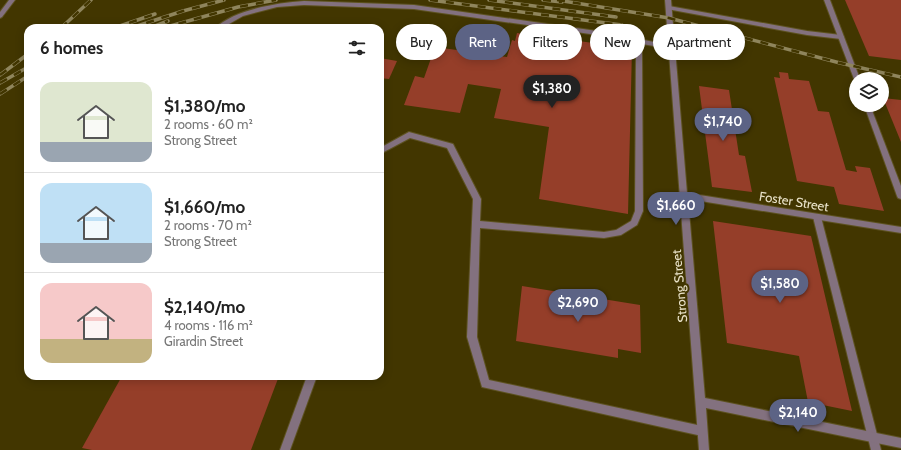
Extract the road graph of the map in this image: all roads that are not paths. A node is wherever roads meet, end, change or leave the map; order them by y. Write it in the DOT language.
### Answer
graph roads {
  1 [pos="12,0"];
  2 [pos="827,0"];
  3 [pos="668,4"];
  4 [pos="0,16"];
  5 [pos="225,24"];
  6 [pos="670,24"];
  7 [pos="590,32"];
  8 [pos="841,37"];
  9 [pos="639,60"];
  10 [pos="673,60"];
  11 [pos="854,72"];
  12 [pos="870,112"];
  13 [pos="384,150"];
  14 [pos="683,196"];
  15 [pos="901,196"];
  16 [pos="818,217"];
  17 [pos="476,224"];
  18 [pos="901,230"];
  19 [pos="311,380"];
  20 [pos="700,402"];
  21 [pos="702,431"];
  22 [pos="873,437"];
  23 [pos="901,443"];
  24 [pos="285,450"];
  25 [pos="704,450"];
  26 [pos="876,450"];
  1 -- 4 [label="street"];
  2 -- 8 [label="street"];
  3 -- 6 [label="street, Strong Street"];
  3 -- 8 [label="street"];
  5 -- 7 [label="street"];
  8 -- 11 [label="street"];
  9 -- 17 [label="street"];
  10 -- 14 [label="street, Strong Street"];
  12 -- 15 [label="street"];
  13 -- 17 [label="street"];
  14 -- 16 [label="street, Foster Street"];
  14 -- 20 [label="street, Strong Street"];
  16 -- 18 [label="street, Foster Street"];
  16 -- 22 [label="street"];
  17 -- 21 [label="street"];
  19 -- 24 [label="street"];
  20 -- 21 [label="street, Strong Street"];
  20 -- 22 [label="street"];
  21 -- 25 [label="street, Strong Street"];
  22 -- 23 [label="street"];
  22 -- 26 [label="street"];
}
